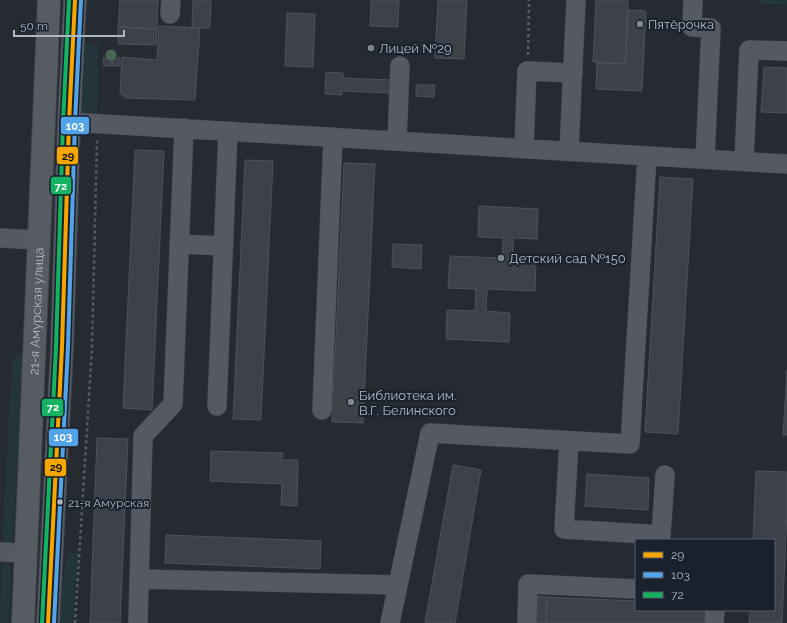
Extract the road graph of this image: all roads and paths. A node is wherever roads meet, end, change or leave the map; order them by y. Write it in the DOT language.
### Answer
graph roads {
  1 [pos="49,0"];
  2 [pos="75,0"];
  3 [pos="529,0"];
  4 [pos="576,0"];
  5 [pos="693,0"];
  6 [pos="787,51"];
  7 [pos="400,66"];
  8 [pos="527,71"];
  9 [pos="573,73"];
  10 [pos="45,120"];
  11 [pos="69,122"];
  12 [pos="184,128"];
  13 [pos="228,131"];
  14 [pos="97,136"];
  15 [pos="333,137"];
  16 [pos="397,141"];
  17 [pos="524,148"];
  18 [pos="569,151"];
  19 [pos="647,156"];
  20 [pos="705,159"];
  21 [pos="744,161"];
  22 [pos="787,164"];
  23 [pos="0,238"];
  24 [pos="39,240"];
  25 [pos="180,244"];
  26 [pos="224,246"];
  27 [pos="217,406"];
  28 [pos="322,410"];
  29 [pos="569,441"];
  30 [pos="665,475"];
  31 [pos="0,552"];
  32 [pos="26,553"];
  33 [pos="140,579"];
  34 [pos="398,585"];
  35 [pos="635,589"];
  36 [pos="715,611"];
  37 [pos="23,623"];
  38 [pos="48,623"];
  39 [pos="75,623"];
  40 [pos="138,623"];
  41 [pos="390,623"];
  42 [pos="527,623"];
  43 [pos="714,623"];
  1 -- 10 [label="main road, 21-я Амурская улица"];
  2 -- 11 [label="main road, 21-я Амурская улица"];
  3 -- 8 [label="path"];
  4 -- 9 [label="street"];
  5 -- 20 [label="street"];
  6 -- 21 [label="street"];
  7 -- 16 [label="street"];
  8 -- 9 [label="street"];
  8 -- 17 [label="street"];
  9 -- 18 [label="street"];
  10 -- 11 [label="main road"];
  10 -- 24 [label="main road, 21-я Амурская улица"];
  11 -- 12 [label="street"];
  11 -- 38 [label="main road, 21-я Амурская улица"];
  12 -- 13 [label="street"];
  12 -- 25 [label="street"];
  13 -- 15 [label="street"];
  13 -- 26 [label="street"];
  14 -- 39 [label="path"];
  15 -- 16 [label="street"];
  15 -- 28 [label="street"];
  16 -- 17 [label="street"];
  17 -- 18 [label="street"];
  18 -- 19 [label="street"];
  19 -- 20 [label="street"];
  19 -- 29 [label="street"];
  20 -- 21 [label="street"];
  21 -- 22 [label="street"];
  23 -- 24 [label="street"];
  24 -- 32 [label="main road, 21-я Амурская улица"];
  25 -- 26 [label="street"];
  25 -- 33 [label="street"];
  26 -- 27 [label="street"];
  29 -- 30 [label="street"];
  29 -- 34 [label="street"];
  31 -- 32 [label="street"];
  32 -- 37 [label="main road, 21-я Амурская улица"];
  33 -- 34 [label="street"];
  33 -- 40 [label="street"];
  34 -- 41 [label="street"];
  35 -- 42 [label="street"];
  36 -- 43 [label="street"];
}
